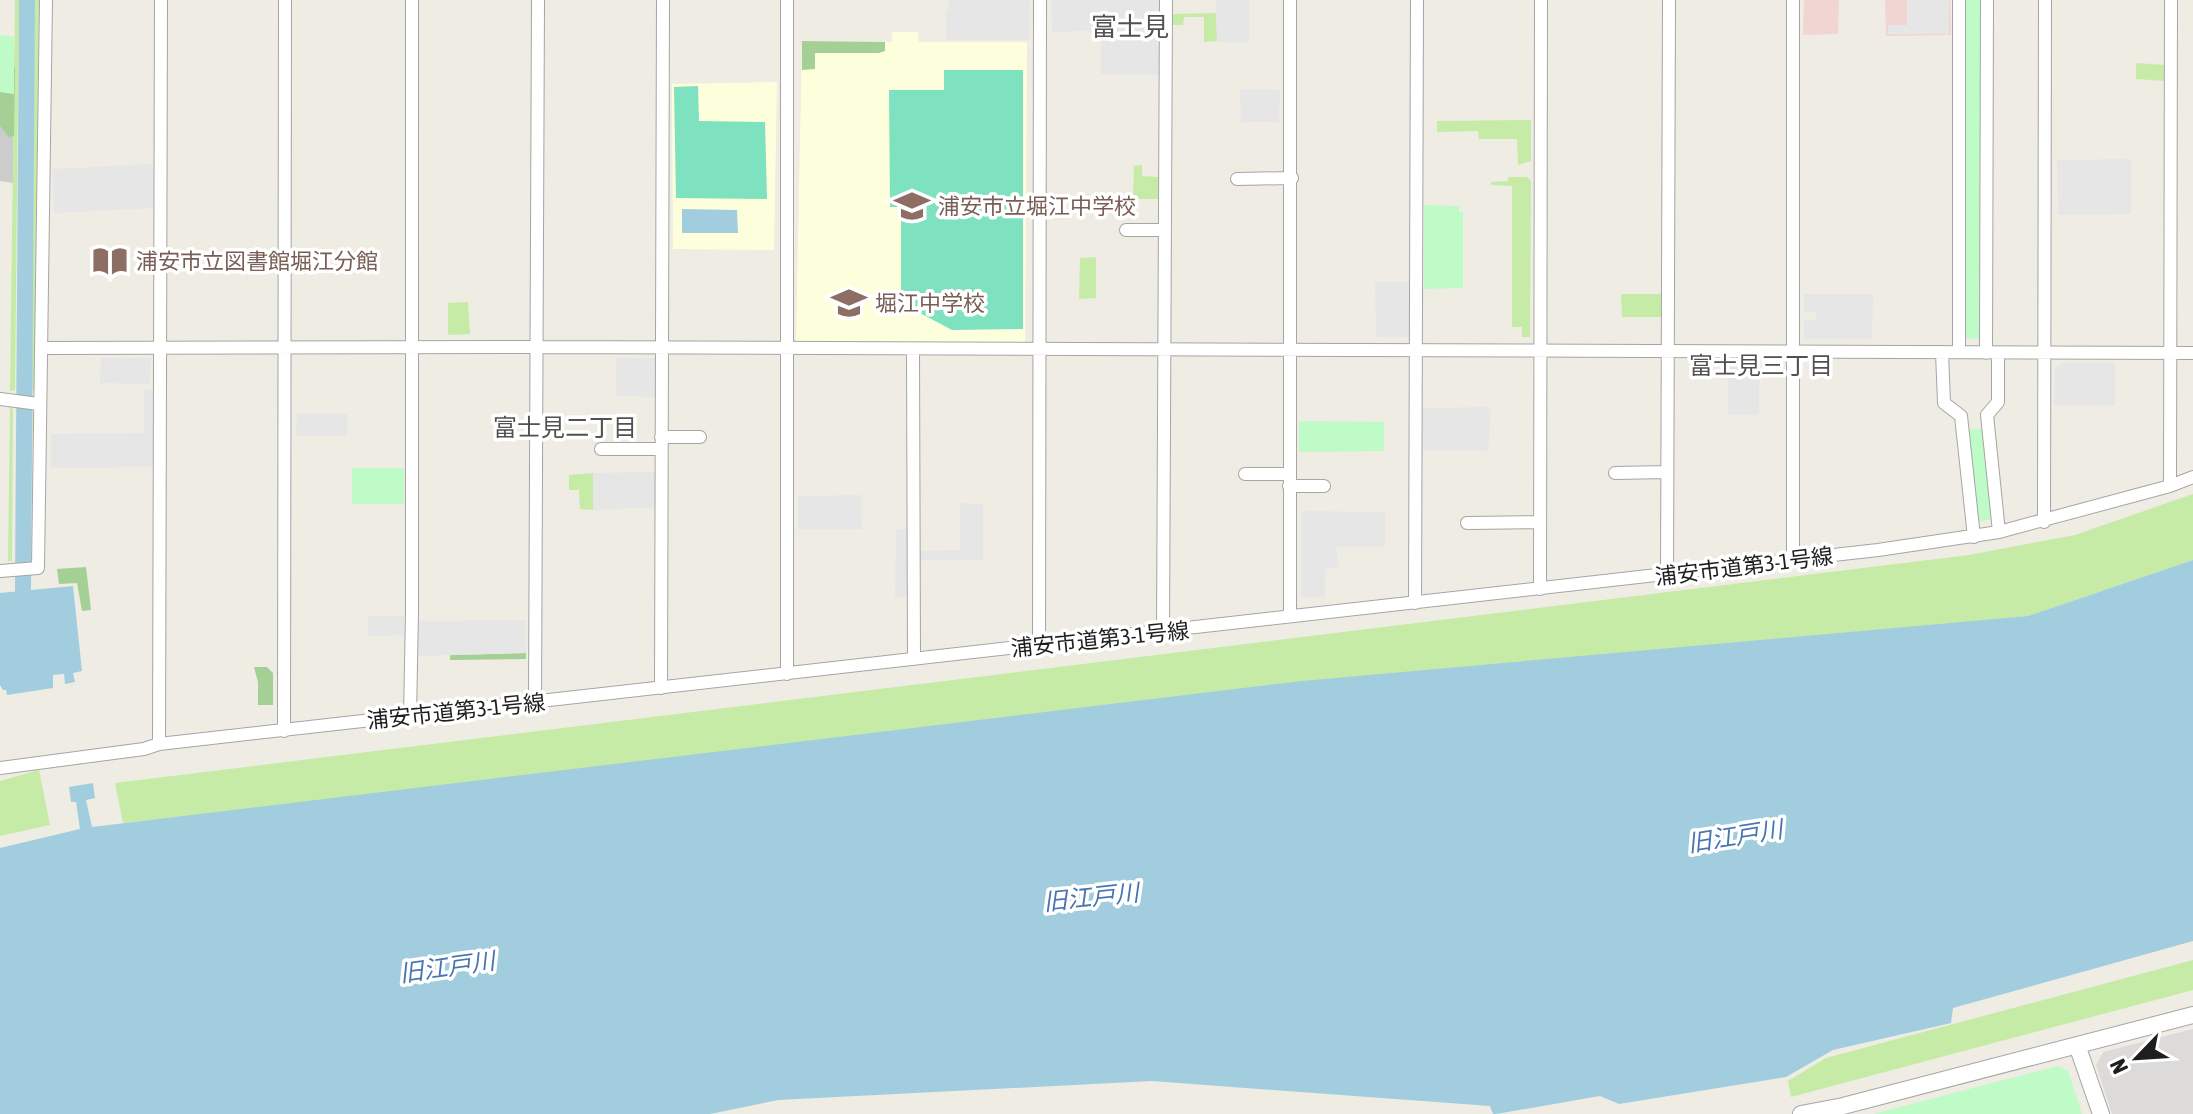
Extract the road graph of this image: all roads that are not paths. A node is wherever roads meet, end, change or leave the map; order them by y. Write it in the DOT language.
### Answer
graph roads {
  1 [pos="46,0"];
  2 [pos="161,0"];
  3 [pos="285,0"];
  4 [pos="412,0"];
  5 [pos="538,0"];
  6 [pos="663,0"];
  7 [pos="787,0"];
  8 [pos="1040,0"];
  9 [pos="1166,0"];
  10 [pos="1290,0"];
  11 [pos="1417,0"];
  12 [pos="1541,0"];
  13 [pos="1669,0"];
  14 [pos="1793,0"];
  15 [pos="1959,0"];
  16 [pos="1987,0"];
  17 [pos="2045,0"];
  18 [pos="2171,0"];
  19 [pos="1292,178"];
  20 [pos="1237,179"];
  21 [pos="1126,230"];
  22 [pos="1165,230"];
  23 [pos="536,347"];
  24 [pos="41,348"];
  25 [pos="160,348"];
  26 [pos="787,348"];
  27 [pos="285,349"];
  28 [pos="412,349"];
  29 [pos="913,349"];
  30 [pos="1039,349"];
  31 [pos="1165,349"];
  32 [pos="661,350"];
  33 [pos="1291,350"];
  34 [pos="1417,350"];
  35 [pos="1542,351"];
  36 [pos="1668,352"];
  37 [pos="1793,352"];
  38 [pos="1942,352"];
  39 [pos="1959,352"];
  40 [pos="2044,352"];
  41 [pos="1992,353"];
  42 [pos="2193,353"];
  43 [pos="2170,354"];
  44 [pos="6,400"];
  45 [pos="39,404"];
  46 [pos="1987,415"];
  47 [pos="1961,416"];
  48 [pos="700,437"];
  49 [pos="661,443"];
  50 [pos="601,449"];
  51 [pos="1667,472"];
  52 [pos="1615,473"];
  53 [pos="1245,474"];
  54 [pos="2193,477"];
  55 [pos="1289,480"];
  56 [pos="1324,486"];
  57 [pos="2170,486"];
  58 [pos="1540,522"];
  59 [pos="2044,522"];
  60 [pos="1467,523"];
  61 [pos="1999,532"];
  62 [pos="1974,537"];
  63 [pos="1793,560"];
  64 [pos="3,570"];
  65 [pos="1667,575"];
  66 [pos="1540,589"];
  67 [pos="1415,603"];
  68 [pos="1290,616"];
  69 [pos="1163,633"];
  70 [pos="1039,645"];
  71 [pos="914,659"];
  72 [pos="787,674"];
  73 [pos="661,688"];
  74 [pos="535,703"];
  75 [pos="410,716"];
  76 [pos="284,731"];
  77 [pos="159,744"];
  78 [pos="0,768"];
  79 [pos="2193,1015"];
  80 [pos="2077,1045"];
  81 [pos="1801,1114"];
  82 [pos="2101,1114"];
  1 -- 24 [label="street"];
  2 -- 25 [label="street"];
  3 -- 27 [label="street"];
  4 -- 28 [label="street"];
  5 -- 23 [label="street"];
  6 -- 32 [label="street"];
  7 -- 26 [label="street"];
  8 -- 30 [label="street"];
  9 -- 22 [label="street"];
  10 -- 19 [label="street"];
  11 -- 34 [label="street"];
  12 -- 35 [label="street"];
  13 -- 36 [label="street"];
  14 -- 37 [label="street"];
  15 -- 39 [label="street"];
  16 -- 41 [label="street"];
  17 -- 40 [label="street"];
  18 -- 43 [label="street"];
  19 -- 20 [label="street"];
  19 -- 33 [label="street"];
  21 -- 22 [label="street"];
  22 -- 31 [label="street"];
  23 -- 28 [label="street"];
  23 -- 32 [label="street"];
  23 -- 74 [label="street"];
  24 -- 25 [label="street"];
  24 -- 45 [label="street"];
  25 -- 27 [label="street"];
  25 -- 77 [label="street"];
  26 -- 29 [label="street"];
  26 -- 32 [label="street"];
  26 -- 72 [label="street"];
  27 -- 28 [label="street"];
  27 -- 76 [label="street"];
  28 -- 75 [label="street"];
  29 -- 30 [label="street"];
  29 -- 71 [label="street"];
  30 -- 31 [label="street"];
  30 -- 70 [label="street"];
  31 -- 33 [label="street"];
  31 -- 69 [label="street"];
  32 -- 49 [label="street"];
  33 -- 34 [label="street"];
  33 -- 55 [label="street"];
  34 -- 35 [label="street"];
  34 -- 67 [label="street"];
  35 -- 36 [label="street"];
  35 -- 58 [label="street"];
  36 -- 37 [label="street"];
  36 -- 51 [label="street"];
  37 -- 38 [label="street"];
  37 -- 63 [label="street"];
  38 -- 39 [label="street"];
  38 -- 47 [label="street"];
  39 -- 41 [label="street"];
  40 -- 41 [label="street"];
  40 -- 43 [label="street"];
  40 -- 59 [label="street"];
  41 -- 46 [label="street"];
  42 -- 43 [label="street"];
  43 -- 57 [label="street"];
  44 -- 45 [label="street"];
  45 -- 64 [label="street"];
  46 -- 47 [label="street"];
  46 -- 61 [label="street"];
  47 -- 62 [label="street"];
  48 -- 49 [label="street"];
  49 -- 50 [label="street"];
  49 -- 73 [label="street"];
  51 -- 52 [label="street"];
  51 -- 65 [label="street"];
  53 -- 55 [label="street"];
  54 -- 57 [label="street, 浦安市道第3-1号線"];
  55 -- 56 [label="street"];
  55 -- 68 [label="street"];
  57 -- 59 [label="street, 浦安市道第3-1号線"];
  58 -- 60 [label="street"];
  58 -- 66 [label="street"];
  59 -- 61 [label="street, 浦安市道第3-1号線"];
  61 -- 62 [label="street, 浦安市道第3-1号線"];
  62 -- 63 [label="street, 浦安市道第3-1号線"];
  63 -- 65 [label="street, 浦安市道第3-1号線"];
  65 -- 66 [label="street, 浦安市道第3-1号線"];
  66 -- 67 [label="street, 浦安市道第3-1号線"];
  67 -- 68 [label="street, 浦安市道第3-1号線"];
  68 -- 69 [label="street, 浦安市道第3-1号線"];
  69 -- 70 [label="street, 浦安市道第3-1号線"];
  70 -- 71 [label="street, 浦安市道第3-1号線"];
  71 -- 72 [label="street, 浦安市道第3-1号線"];
  72 -- 73 [label="street, 浦安市道第3-1号線"];
  73 -- 74 [label="street, 浦安市道第3-1号線"];
  74 -- 75 [label="street, 浦安市道第3-1号線"];
  75 -- 76 [label="street, 浦安市道第3-1号線"];
  76 -- 77 [label="street, 浦安市道第3-1号線"];
  77 -- 78 [label="street, 浦安市道第3-1号線"];
  79 -- 80 [label="street"];
  80 -- 81 [label="street"];
  80 -- 82 [label="street"];
}
